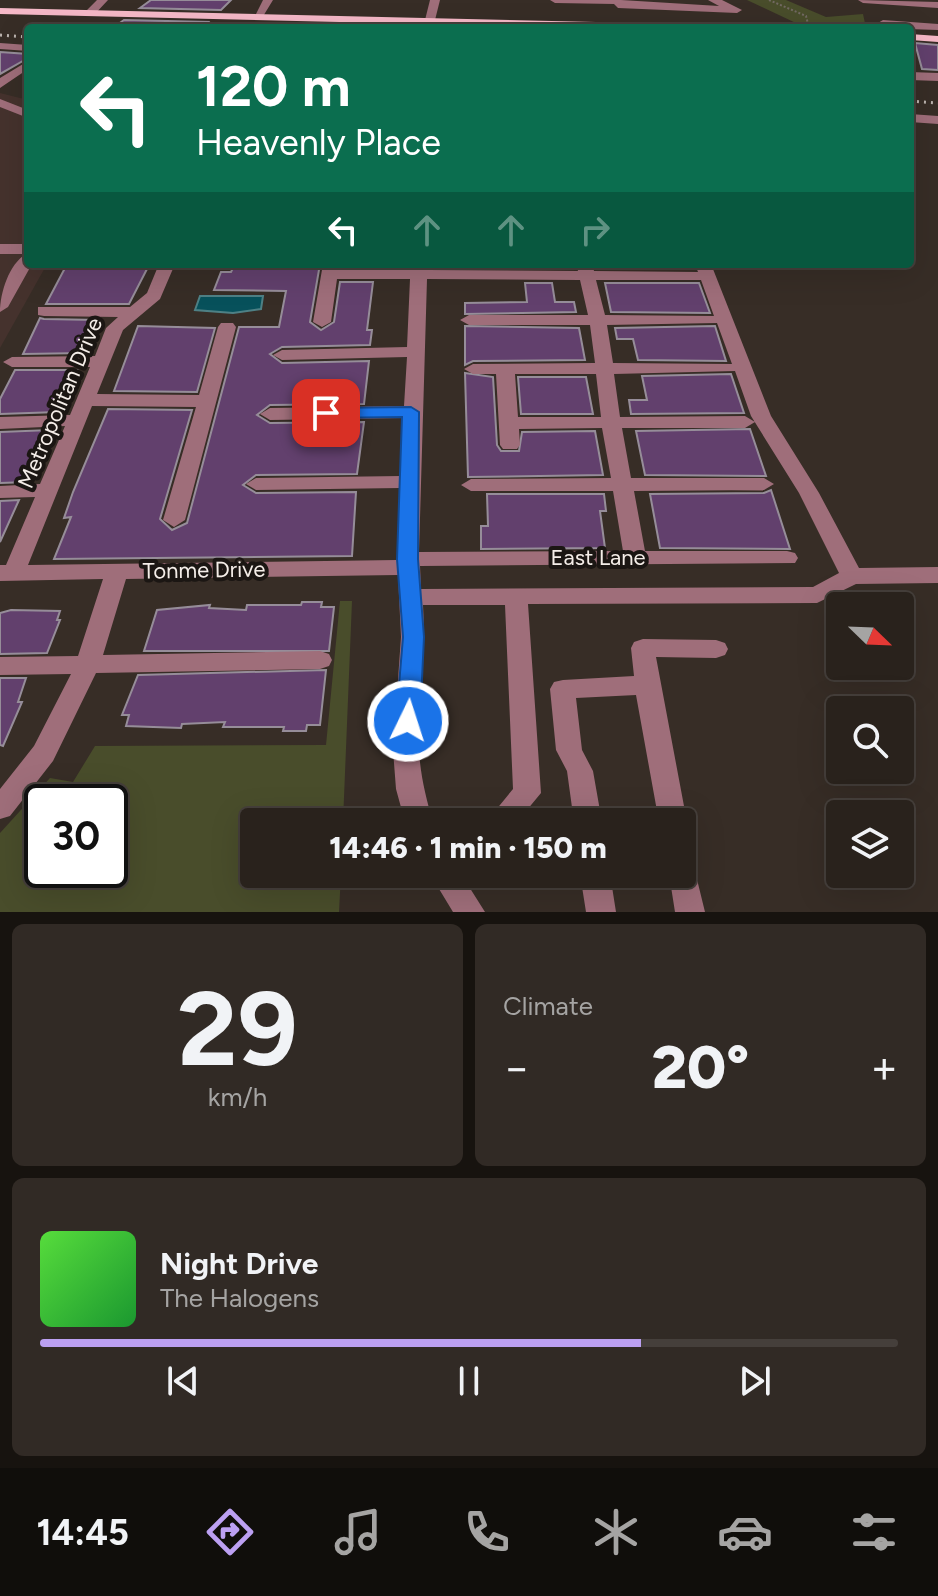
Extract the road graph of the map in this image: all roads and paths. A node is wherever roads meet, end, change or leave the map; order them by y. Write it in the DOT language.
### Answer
graph roads {
  1 [pos="103,0"];
  2 [pos="268,0"];
  3 [pos="435,0"];
  4 [pos="555,0"];
  5 [pos="713,0"];
  6 [pos="769,0"];
  7 [pos="863,0"];
  8 [pos="617,2"];
  9 [pos="938,5"];
  10 [pos="0,11"];
  11 [pos="90,13"];
  12 [pos="258,16"];
  13 [pos="286,16"];
  14 [pos="283,24"];
  15 [pos="429,24"];
  16 [pos="615,24"];
  17 [pos="808,24"];
  18 [pos="914,25"];
  19 [pos="938,27"];
  20 [pos="914,37"];
  21 [pos="938,39"];
  22 [pos="0,46"];
  23 [pos="24,48"];
  24 [pos="24,67"];
  25 [pos="914,76"];
  26 [pos="938,77"];
  27 [pos="0,84"];
  28 [pos="0,103"];
  29 [pos="24,112"];
  30 [pos="914,118"];
  31 [pos="938,120"];
  32 [pos="0,249"];
  33 [pos="24,249"];
  34 [pos="24,265"];
  35 [pos="165,268"];
  36 [pos="418,268"];
  37 [pos="331,269"];
  38 [pos="585,270"];
  39 [pos="699,270"];
  40 [pos="0,307"];
  41 [pos="44,311"];
  42 [pos="131,312"];
  43 [pos="598,319"];
  44 [pos="469,320"];
  45 [pos="710,320"];
  46 [pos="322,322"];
  47 [pos="227,327"];
  48 [pos="414,352"];
  49 [pos="282,355"];
  50 [pos="101,361"];
  51 [pos="12,362"];
  52 [pos="505,368"];
  53 [pos="728,368"];
  54 [pos="473,369"];
  55 [pos="605,369"];
  56 [pos="86,400"];
  57 [pos="207,401"];
  58 [pos="411,412"];
  59 [pos="270,414"];
  60 [pos="77,420"];
  61 [pos="611,422"];
  62 [pos="745,422"];
  63 [pos="0,423"];
  64 [pos="509,423"];
  65 [pos="510,445"];
  66 [pos="410,482"];
  67 [pos="256,484"];
  68 [pos="622,484"];
  69 [pos="764,484"];
  70 [pos="471,485"];
  71 [pos="48,490"];
  72 [pos="0,492"];
  73 [pos="174,520"];
  74 [pos="635,557"];
  75 [pos="787,558"];
  76 [pos="408,563"];
  77 [pos="117,572"];
  78 [pos="7,573"];
  79 [pos="938,575"];
  80 [pos="852,576"];
  81 [pos="412,597"];
  82 [pos="516,598"];
  83 [pos="716,649"];
  84 [pos="320,660"];
  85 [pos="88,664"];
  86 [pos="0,666"];
  87 [pos="647,685"];
  88 [pos="0,808"];
  89 [pos="416,808"];
  90 [pos="513,808"];
  91 [pos="586,808"];
  92 [pos="670,808"];
  93 [pos="454,888"];
  94 [pos="597,888"];
  95 [pos="686,888"];
  96 [pos="470,912"];
  97 [pos="601,912"];
  98 [pos="690,912"];
  1 -- 11 [label="street"];
  2 -- 12 [label="street"];
  3 -- 15 [label="street"];
  4 -- 8 [label="street"];
  5 -- 8 [label="street"];
  6 -- 17 [label="path"];
  7 -- 9 [label="street"];
  8 -- 16 [label="street"];
  10 -- 11 [label="main road"];
  11 -- 12 [label="main road"];
  12 -- 13 [label="main road"];
  13 -- 14 [label="street"];
  13 -- 15 [label="main road"];
  15 -- 16 [label="main road"];
  18 -- 19 [label="street"];
  20 -- 21 [label="main road"];
  22 -- 23 [label="street"];
  24 -- 27 [label="street"];
  25 -- 26 [label="street"];
  28 -- 29 [label="street"];
  30 -- 31 [label="street"];
  32 -- 33 [label="street"];
  34 -- 40 [label="street"];
  35 -- 42 [label="street, Metropolitan Drive"];
  36 -- 37 [label="street"];
  36 -- 38 [label="street"];
  36 -- 48 [label="street"];
  37 -- 46 [label="street"];
  38 -- 39 [label="street"];
  38 -- 43 [label="street"];
  39 -- 80 [label="street"];
  41 -- 42 [label="street"];
  42 -- 50 [label="street, Metropolitan Drive"];
  43 -- 44 [label="street"];
  43 -- 45 [label="street"];
  43 -- 55 [label="street"];
  47 -- 57 [label="street"];
  48 -- 49 [label="street"];
  48 -- 58 [label="street"];
  50 -- 51 [label="street"];
  50 -- 56 [label="street, Metropolitan Drive"];
  52 -- 54 [label="street"];
  52 -- 55 [label="street"];
  52 -- 64 [label="street"];
  53 -- 55 [label="street"];
  55 -- 61 [label="street"];
  56 -- 57 [label="street"];
  56 -- 60 [label="street, Metropolitan Drive"];
  57 -- 73 [label="street"];
  58 -- 59 [label="street"];
  58 -- 66 [label="street"];
  60 -- 63 [label="street"];
  60 -- 71 [label="street, Metropolitan Drive"];
  61 -- 62 [label="street"];
  61 -- 64 [label="street"];
  61 -- 68 [label="street"];
  64 -- 65 [label="street"];
  66 -- 67 [label="street"];
  66 -- 76 [label="street"];
  68 -- 69 [label="street"];
  68 -- 70 [label="street"];
  68 -- 74 [label="street"];
  71 -- 72 [label="street"];
  71 -- 78 [label="street, Metropolitan Drive"];
  74 -- 75 [label="street, East Lane"];
  74 -- 76 [label="street, East Lane"];
  76 -- 77 [label="street, Tonme Drive"];
  76 -- 81 [label="street"];
  77 -- 78 [label="street, Tonme Drive"];
  77 -- 85 [label="street"];
  79 -- 80 [label="street"];
  80 -- 82 [label="street"];
  81 -- 82 [label="street"];
  81 -- 89 [label="street"];
  82 -- 90 [label="street"];
  83 -- 87 [label="street"];
  84 -- 85 [label="street"];
  85 -- 86 [label="street"];
  85 -- 88 [label="street"];
  87 -- 91 [label="street"];
  87 -- 92 [label="street"];
  93 -- 96 [label="street"];
  94 -- 97 [label="street"];
  95 -- 98 [label="street"];
}
